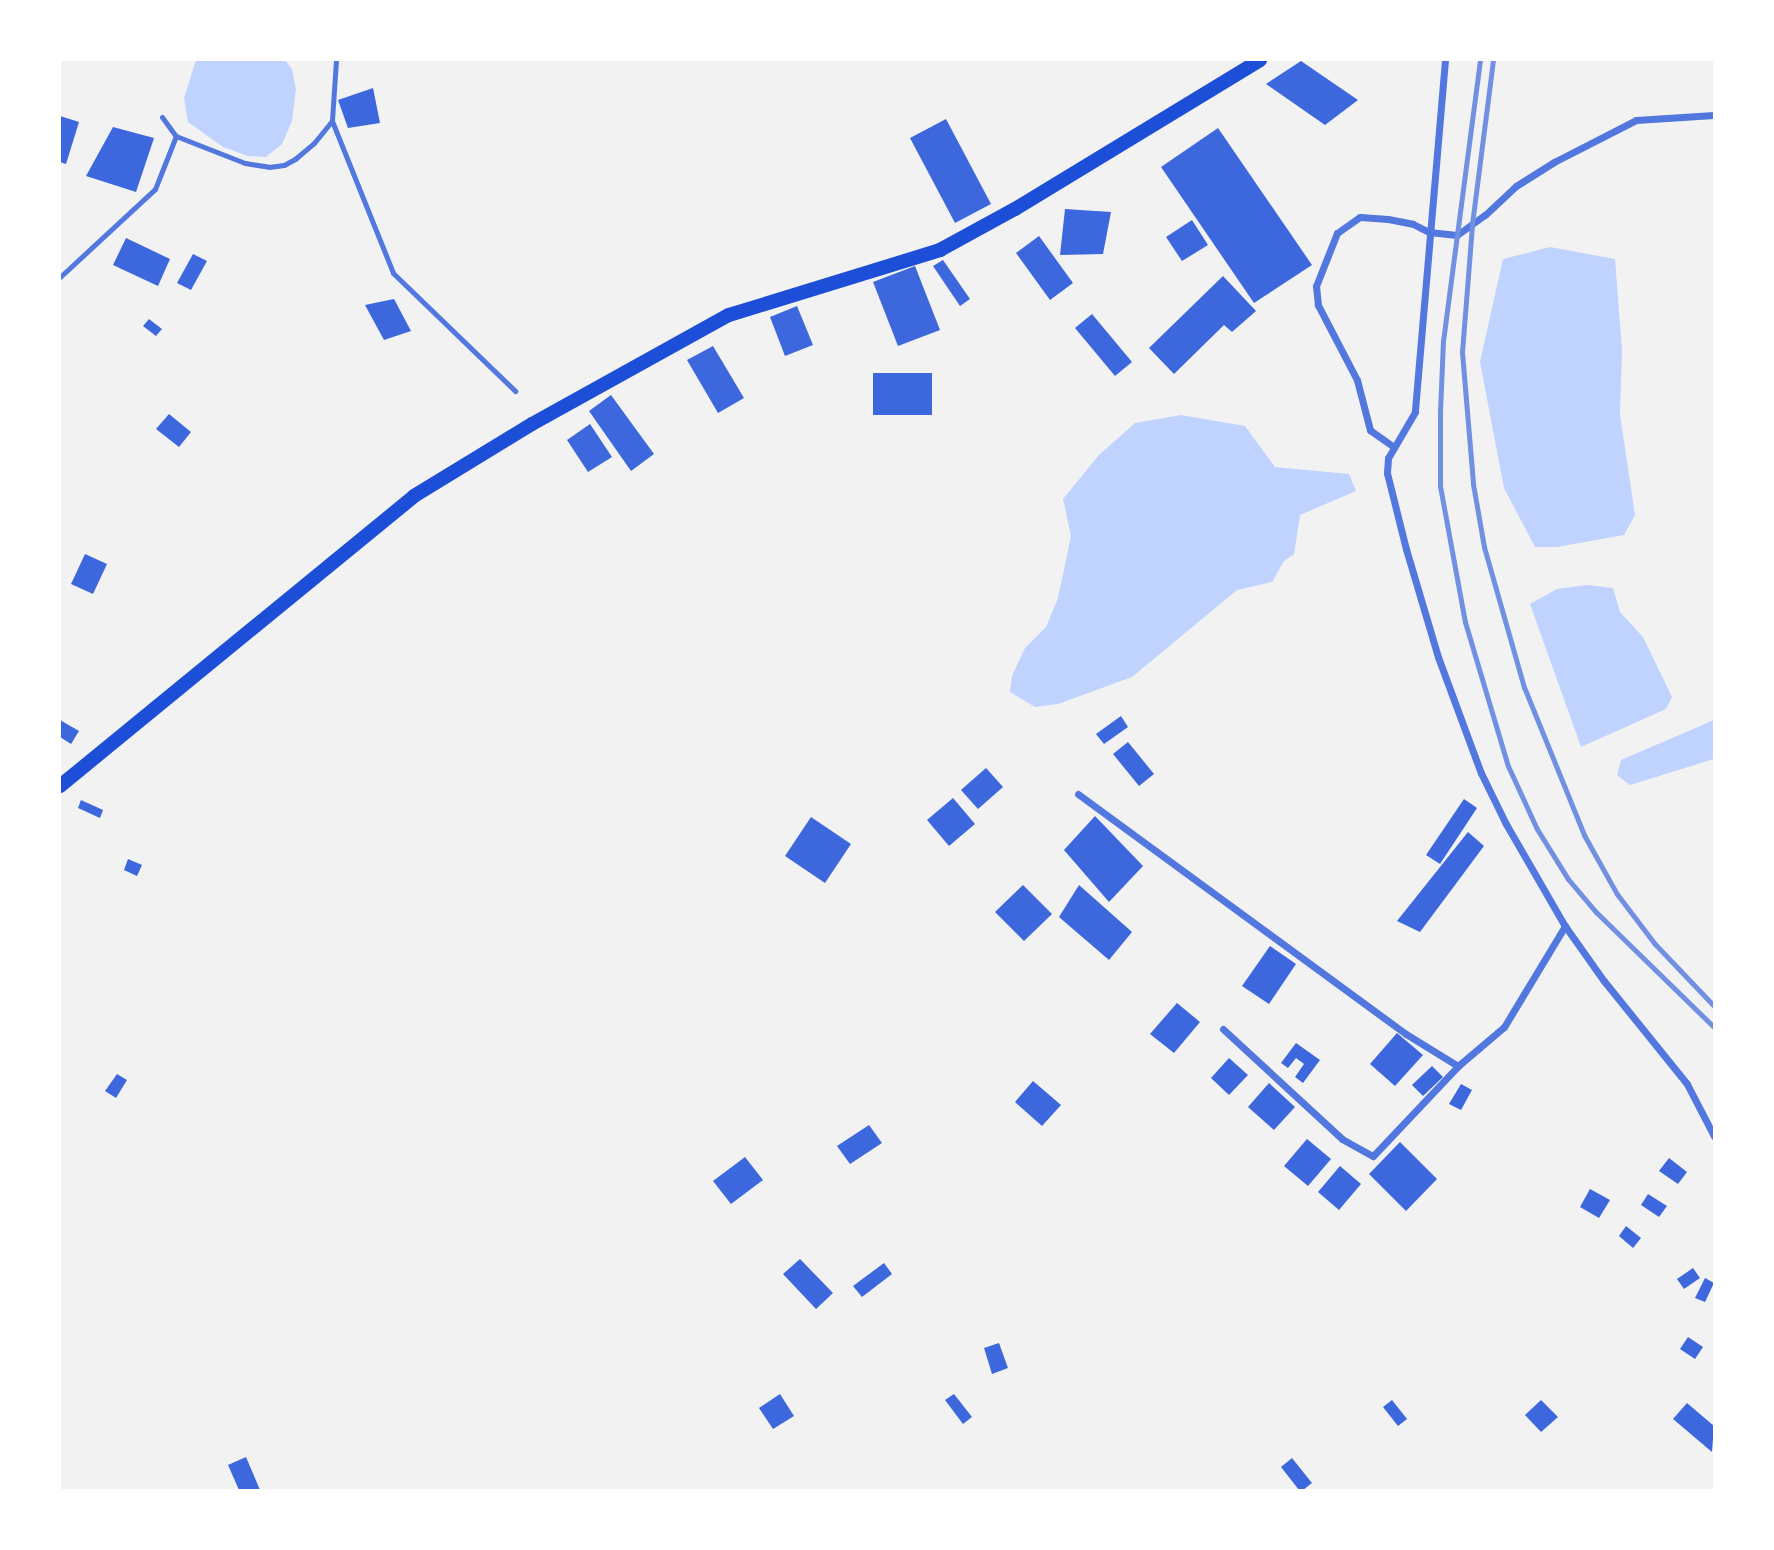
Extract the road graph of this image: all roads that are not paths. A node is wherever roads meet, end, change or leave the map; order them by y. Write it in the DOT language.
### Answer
graph roads {
  1 [pos="336,60"];
  2 [pos="1261,60"];
  3 [pos="1445,60"];
  4 [pos="1714,115"];
  5 [pos="162,117"];
  6 [pos="332,121"];
  7 [pos="176,136"];
  8 [pos="1429,232"];
  9 [pos="60,277"];
  10 [pos="515,391"];
  11 [pos="1394,447"];
  12 [pos="60,786"];
  13 [pos="1078,794"];
  14 [pos="1566,926"];
  15 [pos="1223,1029"];
  16 [pos="1458,1066"];
  17 [pos="1714,1136"];
  1 -- 6 [label="lane"];
  2 -- 12 [label="main road"];
  3 -- 8 [label="street"];
  4 -- 8 [label="street"];
  5 -- 7 [label="lane"];
  6 -- 7 [label="lane"];
  6 -- 10 [label="lane"];
  7 -- 9 [label="lane"];
  8 -- 11 [label="street"];
  8 -- 11 [label="street"];
  11 -- 14 [label="street"];
  13 -- 16 [label="street"];
  14 -- 16 [label="street"];
  14 -- 17 [label="street"];
  15 -- 16 [label="street"];
}
